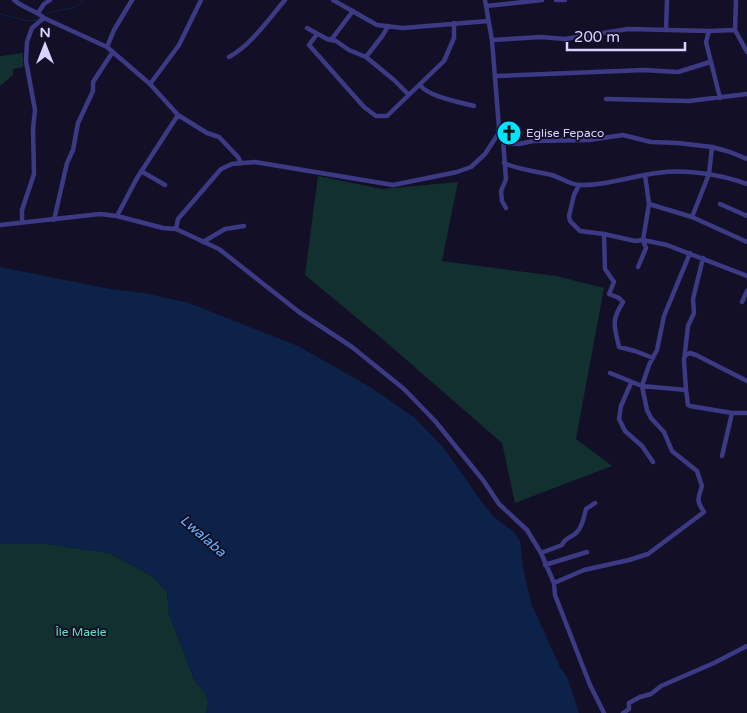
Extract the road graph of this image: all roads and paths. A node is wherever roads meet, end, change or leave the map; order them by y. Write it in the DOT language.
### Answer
graph roads {
  1 [pos="14,0"];
  2 [pos="132,0"];
  3 [pos="201,0"];
  4 [pos="285,0"];
  5 [pos="333,0"];
  6 [pos="485,0"];
  7 [pos="542,0"];
  8 [pos="556,0"];
  9 [pos="565,0"];
  10 [pos="667,0"];
  11 [pos="736,0"];
  12 [pos="48,1"];
  13 [pos="486,6"];
  14 [pos="353,11"];
  15 [pos="38,13"];
  16 [pos="44,18"];
  17 [pos="488,21"];
  18 [pos="454,23"];
  19 [pos="388,26"];
  20 [pos="307,28"];
  21 [pos="666,30"];
  22 [pos="735,30"];
  23 [pos="709,31"];
  24 [pos="317,34"];
  25 [pos="331,40"];
  26 [pos="492,40"];
  27 [pos="107,47"];
  28 [pos="747,52"];
  29 [pos="112,53"];
  30 [pos="229,57"];
  31 [pos="366,57"];
  32 [pos="710,62"];
  33 [pos="495,76"];
  34 [pos="150,84"];
  35 [pos="420,85"];
  36 [pos="747,94"];
  37 [pos="409,95"];
  38 [pos="720,98"];
  39 [pos="606,99"];
  40 [pos="474,106"];
  41 [pos="178,115"];
  42 [pos="498,134"];
  43 [pos="503,140"];
  44 [pos="712,147"];
  45 [pos="747,159"];
  46 [pos="241,163"];
  47 [pos="504,163"];
  48 [pos="141,171"];
  49 [pos="708,174"];
  50 [pos="645,175"];
  51 [pos="747,184"];
  52 [pos="165,185"];
  53 [pos="579,185"];
  54 [pos="649,204"];
  55 [pos="720,204"];
  56 [pos="506,208"];
  57 [pos="118,216"];
  58 [pos="747,216"];
  59 [pos="692,217"];
  60 [pos="54,220"];
  61 [pos="22,222"];
  62 [pos="0,225"];
  63 [pos="244,226"];
  64 [pos="176,229"];
  65 [pos="604,234"];
  66 [pos="643,240"];
  67 [pos="203,242"];
  68 [pos="747,242"];
  69 [pos="690,254"];
  70 [pos="703,258"];
  71 [pos="638,267"];
  72 [pos="747,276"];
  73 [pos="747,291"];
  74 [pos="742,302"];
  75 [pos="686,355"];
  76 [pos="653,358"];
  77 [pos="610,373"];
  78 [pos="747,381"];
  79 [pos="631,383"];
  80 [pos="642,386"];
  81 [pos="686,390"];
  82 [pos="732,413"];
  83 [pos="747,413"];
  84 [pos="722,456"];
  85 [pos="653,462"];
  86 [pos="595,503"];
  87 [pos="587,552"];
  88 [pos="541,553"];
  89 [pos="545,565"];
  90 [pos="554,583"];
  91 [pos="747,646"];
  92 [pos="604,713"];
  93 [pos="623,713"];
  1 -- 15 [label="street"];
  2 -- 27 [label="street"];
  3 -- 34 [label="street"];
  4 -- 30 [label="street"];
  5 -- 14 [label="street"];
  6 -- 13 [label="street"];
  7 -- 13 [label="street"];
  8 -- 9 [label="street"];
  10 -- 21 [label="street"];
  11 -- 22 [label="street"];
  12 -- 15 [label="street"];
  13 -- 17 [label="street"];
  14 -- 19 [label="street"];
  14 -- 25 [label="street"];
  15 -- 16 [label="street"];
  16 -- 27 [label="street"];
  16 -- 61 [label="street"];
  17 -- 18 [label="street"];
  17 -- 26 [label="street"];
  18 -- 19 [label="street"];
  18 -- 35 [label="street"];
  19 -- 31 [label="street"];
  20 -- 24 [label="street"];
  21 -- 23 [label="street"];
  21 -- 26 [label="street"];
  22 -- 23 [label="street"];
  22 -- 28 [label="street"];
  23 -- 32 [label="street"];
  24 -- 25 [label="street"];
  24 -- 37 [label="street"];
  25 -- 31 [label="street"];
  26 -- 33 [label="street"];
  27 -- 29 [label="street"];
  29 -- 34 [label="street"];
  29 -- 60 [label="street"];
  31 -- 37 [label="street"];
  32 -- 33 [label="street"];
  32 -- 38 [label="street"];
  33 -- 42 [label="street"];
  34 -- 41 [label="street"];
  35 -- 37 [label="street"];
  35 -- 40 [label="street"];
  36 -- 38 [label="street"];
  38 -- 39 [label="street"];
  41 -- 46 [label="street"];
  41 -- 48 [label="street"];
  42 -- 43 [label="street"];
  42 -- 46 [label="street"];
  43 -- 44 [label="street"];
  43 -- 47 [label="street"];
  44 -- 45 [label="street"];
  44 -- 49 [label="street"];
  46 -- 64 [label="street"];
  47 -- 53 [label="street"];
  47 -- 56 [label="street"];
  48 -- 52 [label="street"];
  48 -- 57 [label="street"];
  49 -- 50 [label="street"];
  49 -- 51 [label="street"];
  49 -- 59 [label="street"];
  50 -- 53 [label="street"];
  50 -- 54 [label="street"];
  53 -- 65 [label="street"];
  54 -- 59 [label="street"];
  54 -- 66 [label="street"];
  55 -- 58 [label="street"];
  57 -- 60 [label="street"];
  57 -- 64 [label="street"];
  59 -- 68 [label="street"];
  60 -- 61 [label="street"];
  61 -- 62 [label="street"];
  63 -- 67 [label="street"];
  64 -- 67 [label="street"];
  65 -- 66 [label="street"];
  65 -- 76 [label="street"];
  66 -- 69 [label="street"];
  66 -- 71 [label="street"];
  67 -- 88 [label="street"];
  69 -- 70 [label="street"];
  69 -- 76 [label="street"];
  70 -- 72 [label="street"];
  70 -- 75 [label="street"];
  73 -- 74 [label="street"];
  75 -- 78 [label="street"];
  75 -- 81 [label="street"];
  76 -- 80 [label="street"];
  77 -- 79 [label="street"];
  79 -- 80 [label="street"];
  79 -- 85 [label="street"];
  80 -- 81 [label="street"];
  80 -- 90 [label="street"];
  81 -- 82 [label="street"];
  82 -- 83 [label="street"];
  82 -- 84 [label="street"];
  86 -- 88 [label="street"];
  87 -- 89 [label="street"];
  88 -- 89 [label="street"];
  89 -- 90 [label="street"];
  90 -- 92 [label="street"];
  91 -- 93 [label="street"];
}
